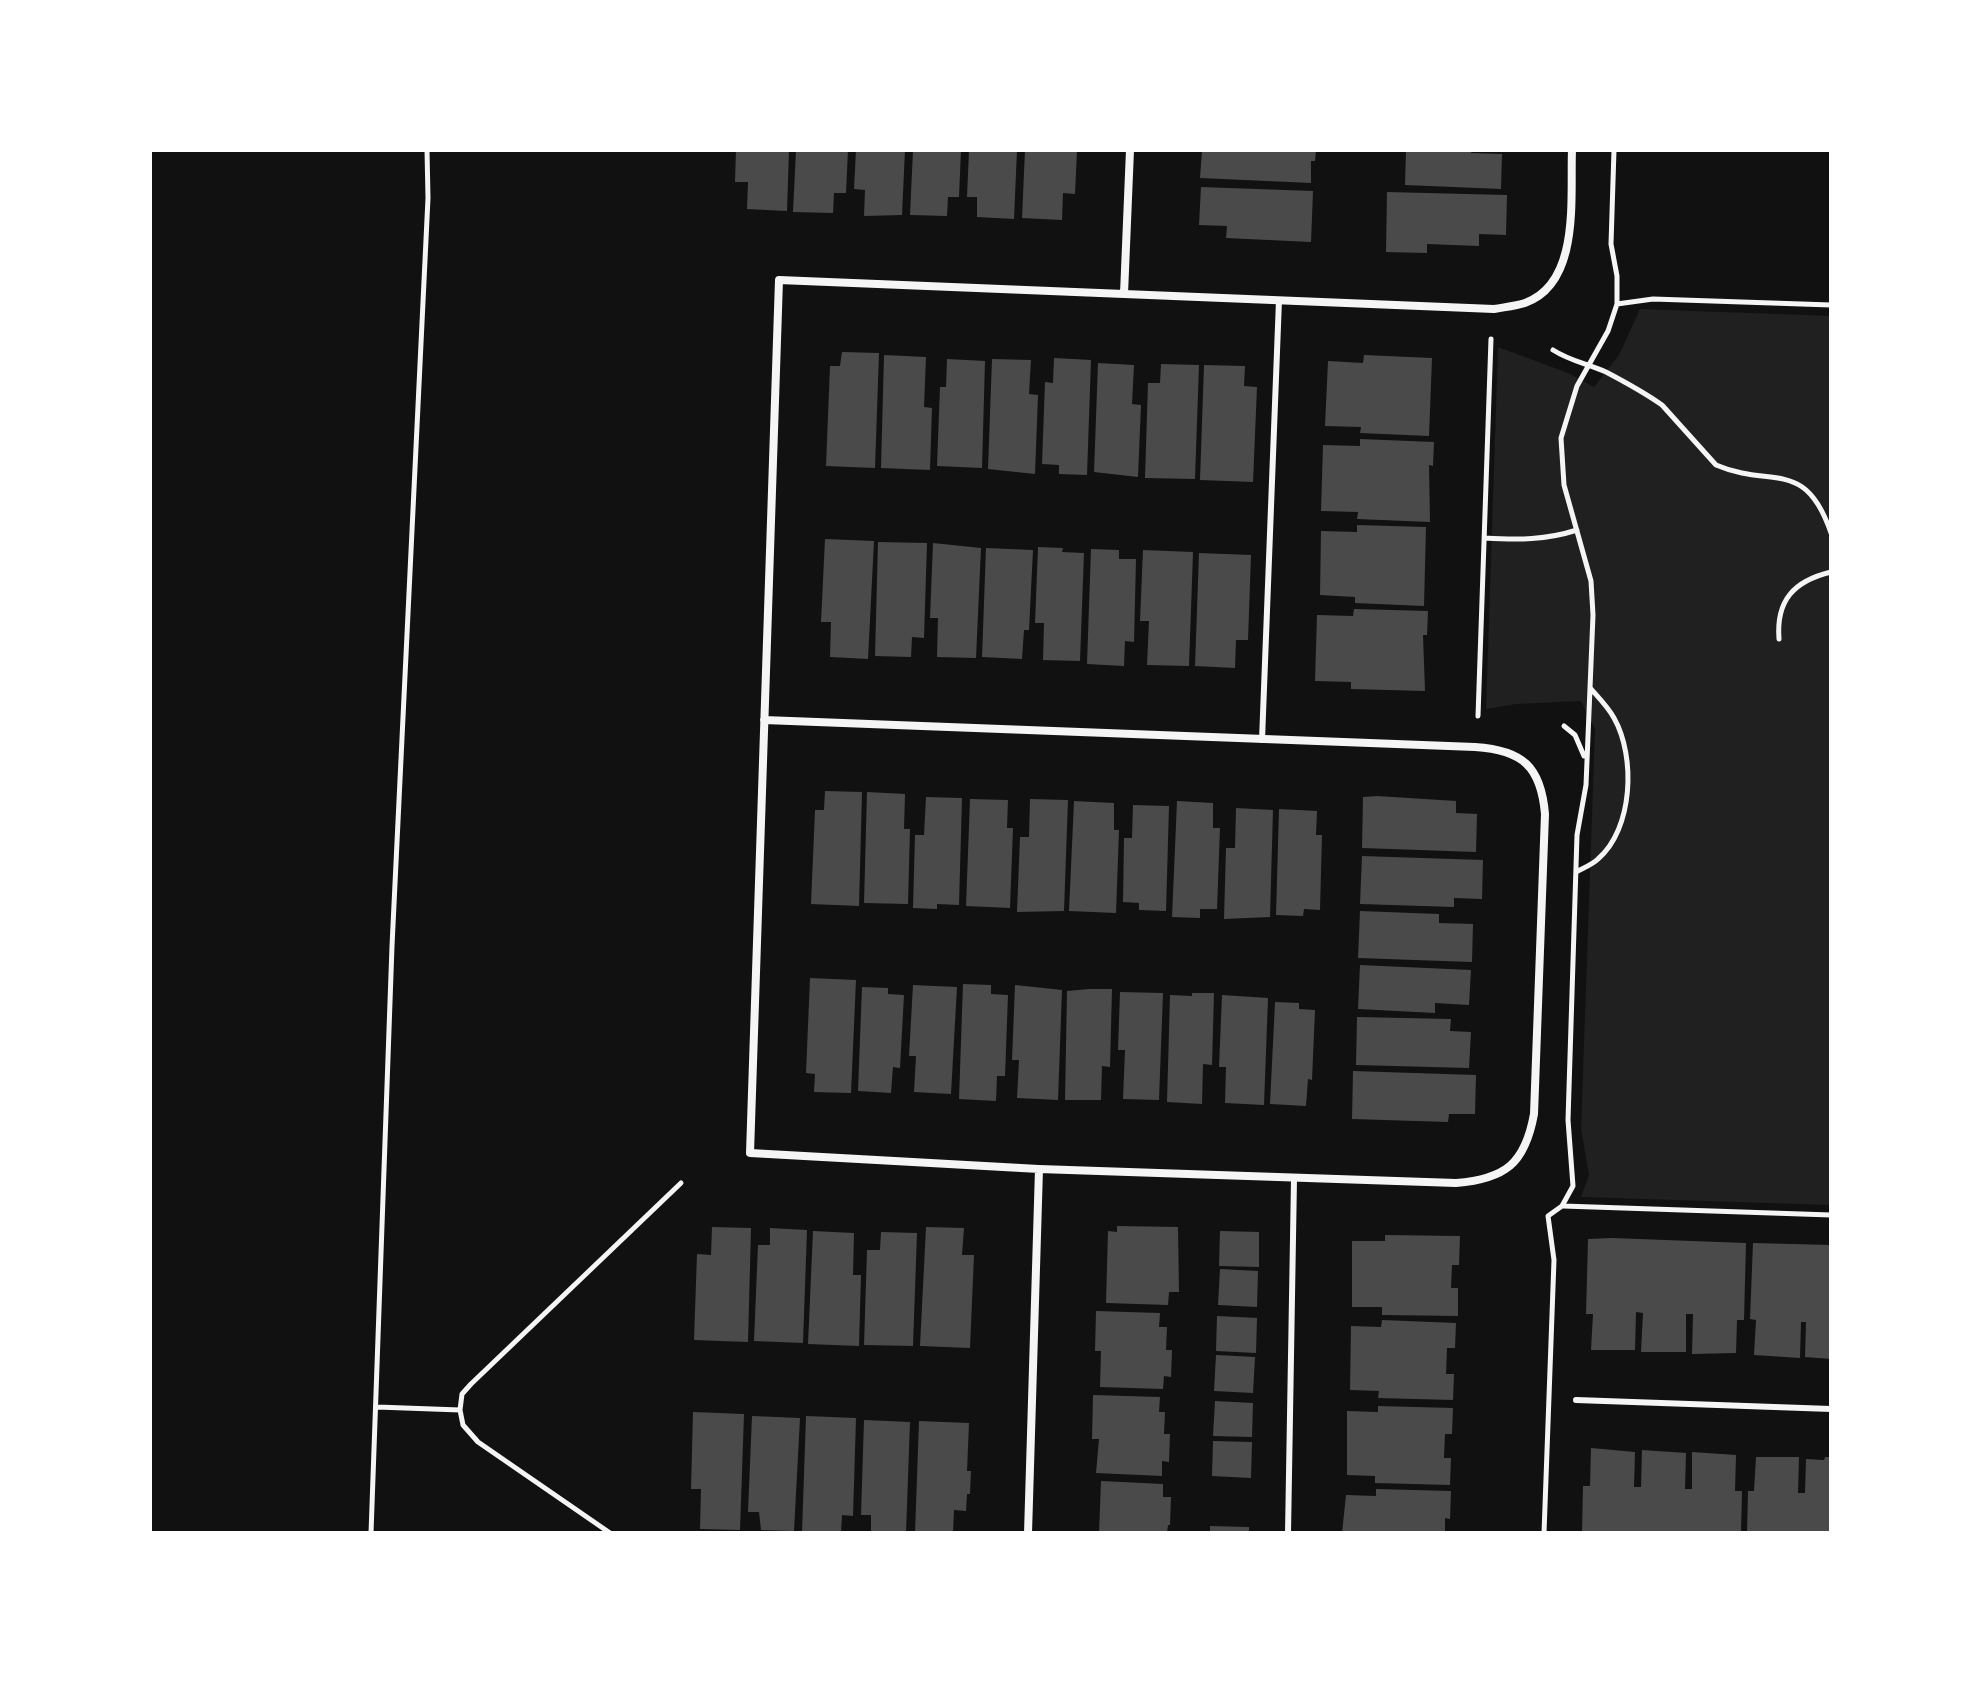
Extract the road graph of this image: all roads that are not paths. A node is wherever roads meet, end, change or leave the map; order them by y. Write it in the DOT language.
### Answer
graph roads {
  1 [pos="1130,150"];
  2 [pos="1572,150"];
  3 [pos="1124,294"];
  4 [pos="1279,300"];
  5 [pos="764,720"];
  6 [pos="1262,740"];
  7 [pos="1039,1169"];
  8 [pos="1294,1179"];
  9 [pos="1576,1400"];
  10 [pos="1831,1409"];
  11 [pos="1028,1533"];
  12 [pos="1288,1533"];
  1 -- 3 [label="street"];
  2 -- 4 [label="street"];
  3 -- 4 [label="street"];
  3 -- 5 [label="street"];
  4 -- 6 [label="lane"];
  5 -- 6 [label="street"];
  5 -- 7 [label="street"];
  6 -- 8 [label="street"];
  7 -- 8 [label="street"];
  7 -- 11 [label="street"];
  8 -- 12 [label="lane"];
  9 -- 10 [label="lane"];
}
